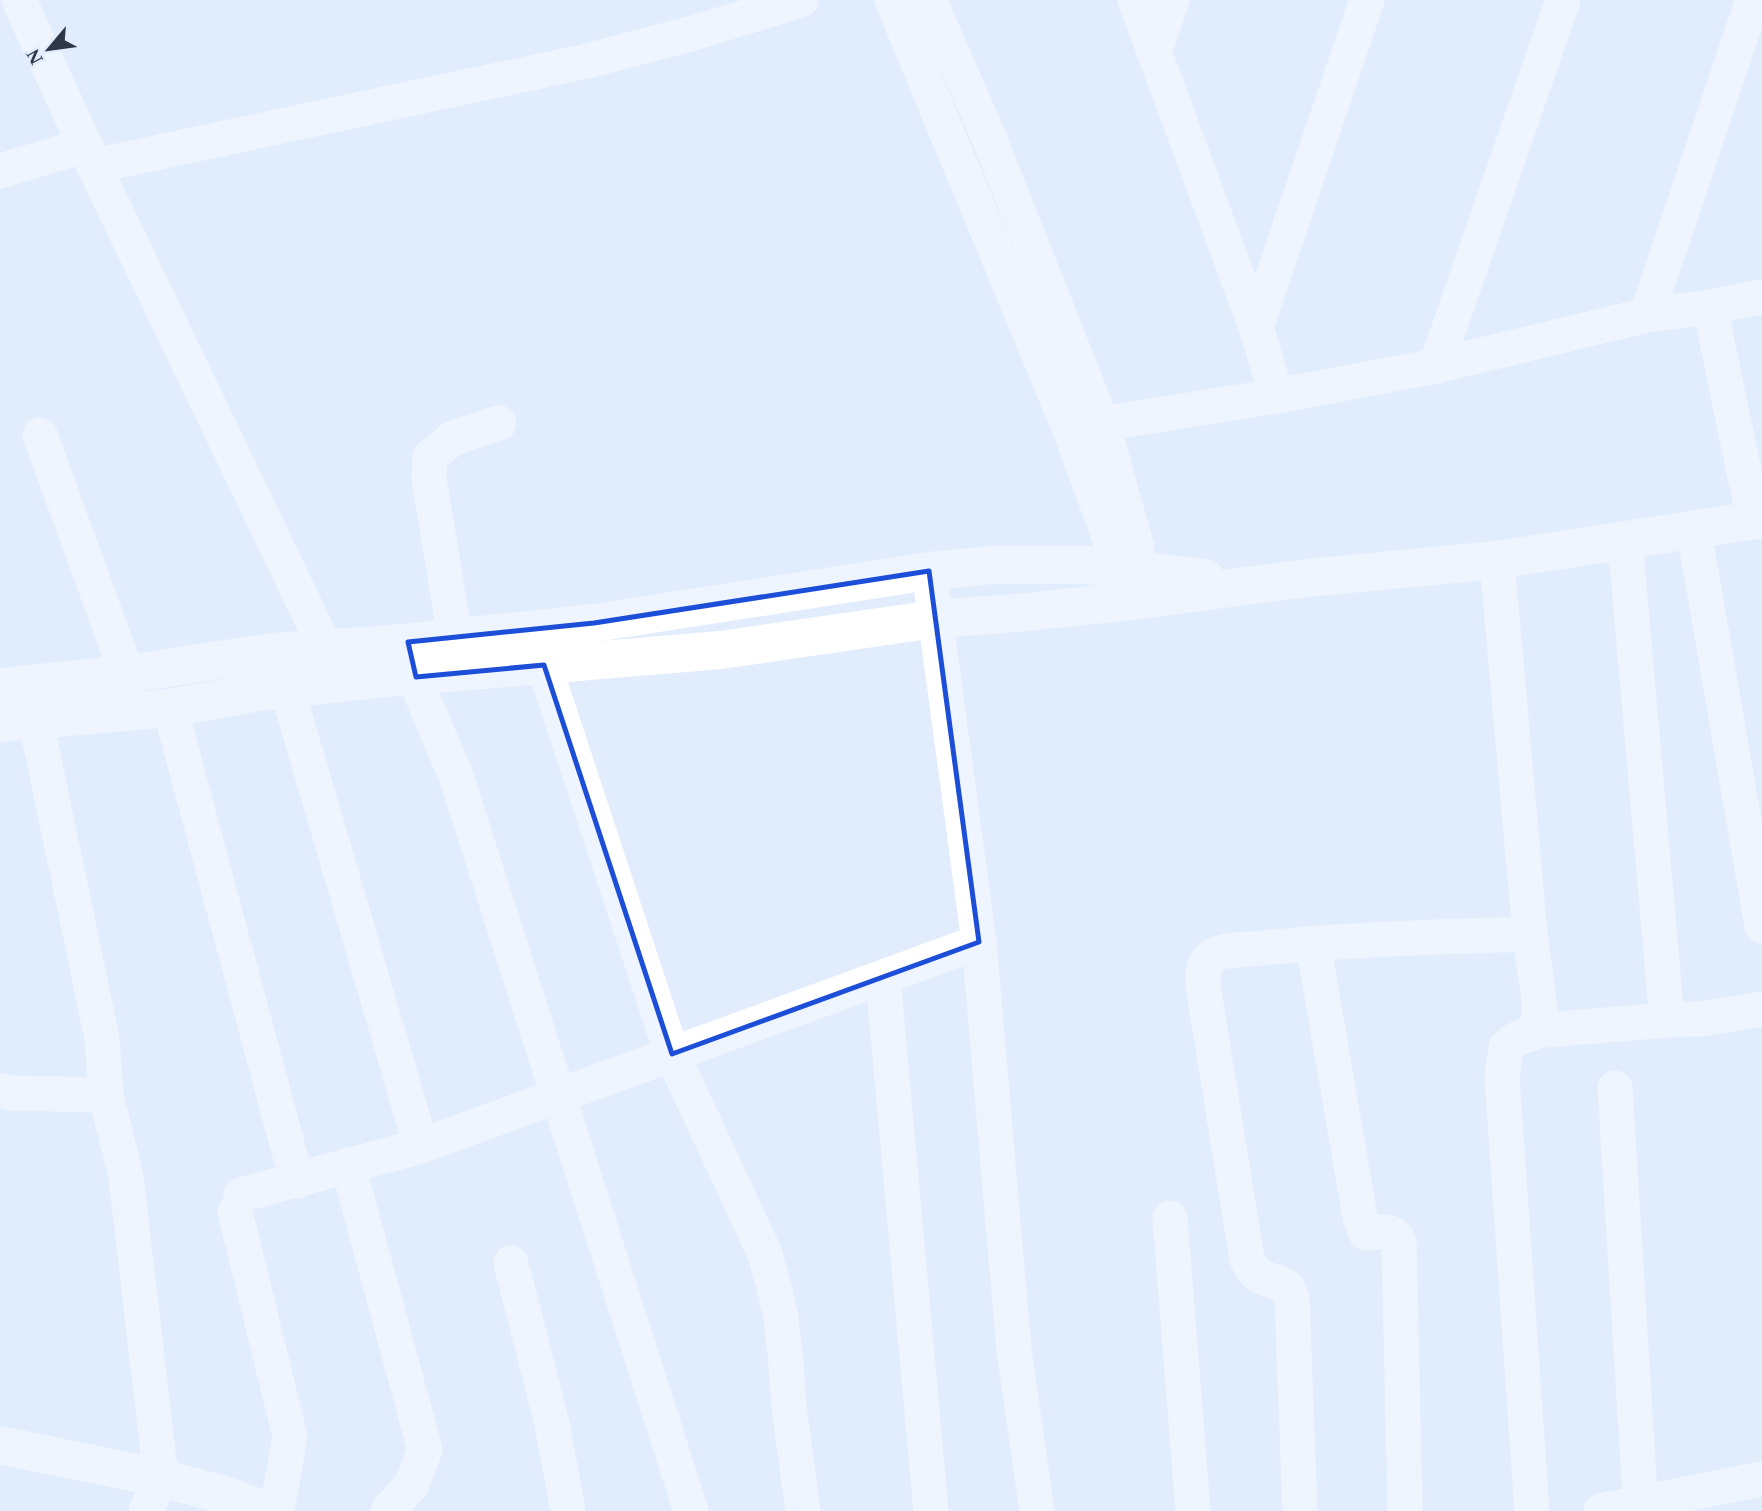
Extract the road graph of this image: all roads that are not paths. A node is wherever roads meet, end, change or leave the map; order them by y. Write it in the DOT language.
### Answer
graph roads {
  1 [pos="19,0"];
  2 [pos="801,0"];
  3 [pos="892,0"];
  4 [pos="929,0"];
  5 [pos="1135,0"];
  6 [pos="1172,0"];
  7 [pos="1367,0"];
  8 [pos="1563,0"];
  9 [pos="1753,0"];
  10 [pos="1155,50"];
  11 [pos="90,156"];
  12 [pos="0,171"];
  13 [pos="1762,298"];
  14 [pos="1710,307"];
  15 [pos="1647,316"];
  16 [pos="1255,327"];
  17 [pos="1436,366"];
  18 [pos="1278,396"];
  19 [pos="499,423"];
  20 [pos="1086,426"];
  21 [pos="40,435"];
  22 [pos="1758,519"];
  23 [pos="1694,531"];
  24 [pos="1625,540"];
  25 [pos="1497,560"];
  26 [pos="929,571"];
  27 [pos="1137,584"];
  28 [pos="935,619"];
  29 [pos="455,637"];
  30 [pos="412,660"];
  31 [pos="544,665"];
  32 [pos="331,666"];
  33 [pos="127,674"];
  34 [pos="287,688"];
  35 [pos="16,703"];
  36 [pos="170,708"];
  37 [pos="1762,926"];
  38 [pos="1530,934"];
  39 [pos="979,942"];
  40 [pos="1313,943"];
  41 [pos="883,978"];
  42 [pos="1762,1009"];
  43 [pos="1667,1020"];
  44 [pos="1534,1031"];
  45 [pos="672,1054"];
  46 [pos="1615,1088"];
  47 [pos="0,1091"];
  48 [pos="106,1095"];
  49 [pos="558,1095"];
  50 [pos="421,1146"];
  51 [pos="348,1165"];
  52 [pos="297,1181"];
  53 [pos="1170,1218"];
  54 [pos="511,1263"];
  55 [pos="1,1447"];
  56 [pos="1762,1479"];
  57 [pos="154,1495"];
  58 [pos="1640,1508"];
  59 [pos="267,1511"];
  60 [pos="277,1511"];
  61 [pos="388,1511"];
  62 [pos="568,1511"];
  63 [pos="691,1511"];
  64 [pos="803,1511"];
  65 [pos="931,1511"];
  66 [pos="1037,1511"];
  67 [pos="1193,1511"];
  68 [pos="1300,1511"];
  69 [pos="1405,1511"];
  70 [pos="1532,1511"];
  71 [pos="1601,1511"];
  1 -- 11 [label="street"];
  2 -- 11 [label="street"];
  3 -- 20 [label="street"];
  4 -- 20 [label="street"];
  5 -- 10 [label="street"];
  6 -- 10 [label="street"];
  7 -- 16 [label="street"];
  8 -- 17 [label="street"];
  9 -- 15 [label="street"];
  10 -- 16 [label="street"];
  11 -- 12 [label="street"];
  11 -- 32 [label="street"];
  13 -- 14 [label="street"];
  14 -- 15 [label="street"];
  14 -- 22 [label="street"];
  15 -- 17 [label="street"];
  16 -- 18 [label="street"];
  17 -- 18 [label="street"];
  18 -- 20 [label="street"];
  19 -- 29 [label="street"];
  20 -- 27 [label="street"];
  21 -- 33 [label="street"];
  22 -- 23 [label="street"];
  23 -- 24 [label="street"];
  23 -- 37 [label="street"];
  24 -- 25 [label="street"];
  24 -- 43 [label="street"];
  25 -- 27 [label="street"];
  25 -- 38 [label="street"];
  26 -- 27 [label="street"];
  26 -- 28 [label="street"];
  26 -- 29 [label="street"];
  27 -- 28 [label="street"];
  28 -- 31 [label="street"];
  28 -- 39 [label="street"];
  29 -- 30 [label="street"];
  30 -- 31 [label="street"];
  30 -- 32 [label="street"];
  30 -- 49 [label="street"];
  31 -- 45 [label="street"];
  32 -- 33 [label="street"];
  32 -- 34 [label="street"];
  33 -- 35 [label="street"];
  34 -- 36 [label="street"];
  34 -- 50 [label="street"];
  35 -- 36 [label="street"];
  35 -- 48 [label="street"];
  36 -- 52 [label="street"];
  38 -- 40 [label="street"];
  38 -- 44 [label="street"];
  39 -- 41 [label="street"];
  39 -- 66 [label="street"];
  40 -- 68 [label="street"];
  40 -- 69 [label="street"];
  41 -- 45 [label="street"];
  41 -- 65 [label="street"];
  42 -- 43 [label="street"];
  43 -- 44 [label="street"];
  44 -- 70 [label="street"];
  45 -- 49 [label="street"];
  45 -- 64 [label="street"];
  46 -- 58 [label="street"];
  47 -- 48 [label="street"];
  48 -- 57 [label="street"];
  49 -- 50 [label="street"];
  49 -- 63 [label="street"];
  50 -- 51 [label="street"];
  51 -- 52 [label="street"];
  51 -- 61 [label="street"];
  52 -- 60 [label="street"];
  53 -- 67 [label="street"];
  54 -- 62 [label="street"];
  55 -- 57 [label="street"];
  56 -- 58 [label="street"];
  57 -- 59 [label="street"];
  58 -- 71 [label="street"];
}
